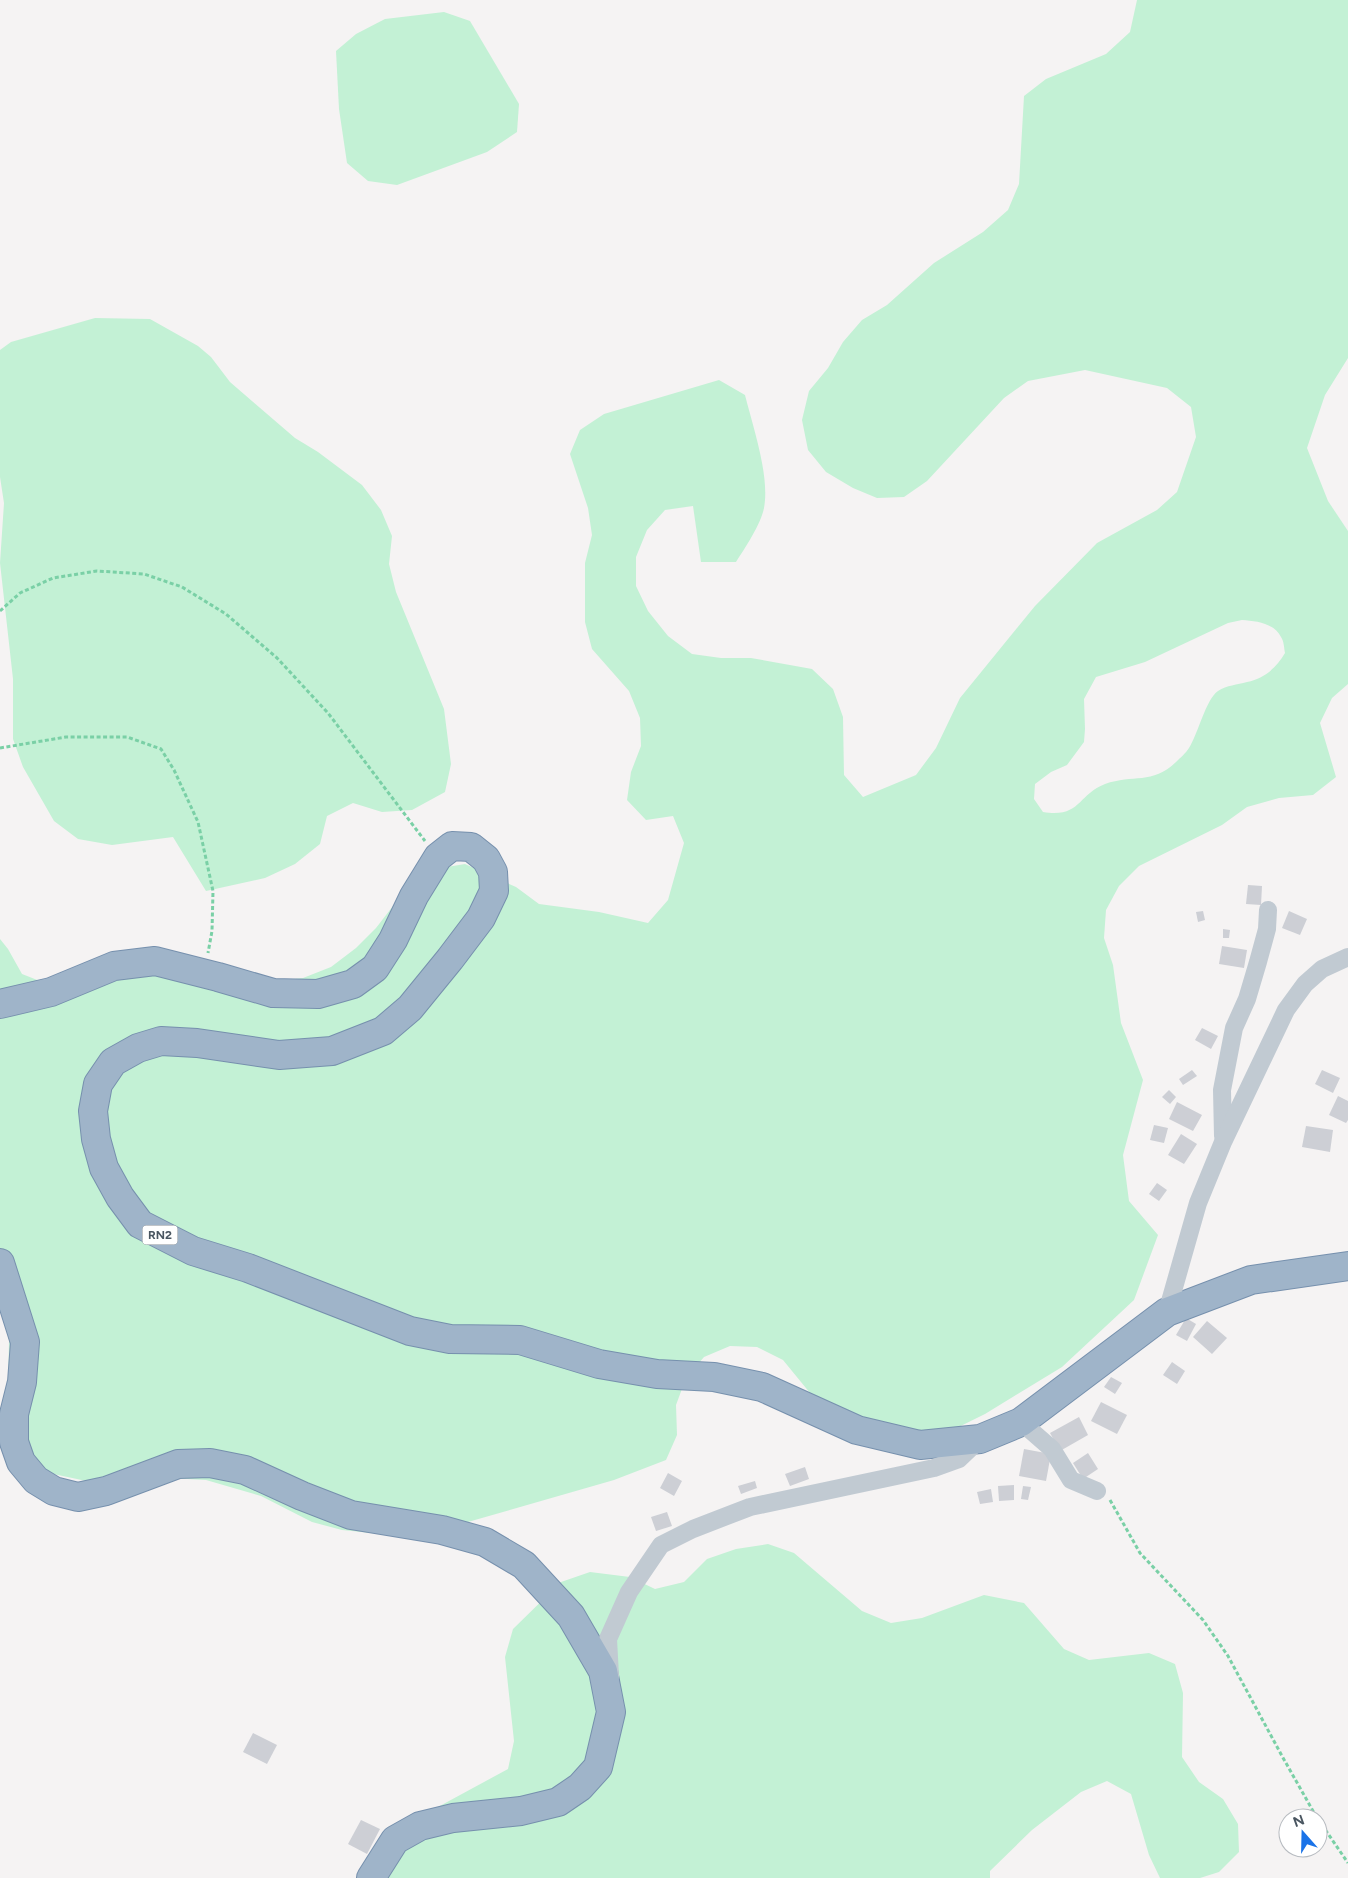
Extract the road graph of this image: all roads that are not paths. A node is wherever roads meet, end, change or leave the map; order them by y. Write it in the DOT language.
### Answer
graph roads {
  1 [pos="1268,910"];
  2 [pos="1348,957"];
  3 [pos="0,1004"];
  4 [pos="1223,1142"];
  5 [pos="0,1263"];
  6 [pos="1348,1266"];
  7 [pos="1167,1312"];
  8 [pos="1021,1422"];
  9 [pos="980,1439"];
  10 [pos="1097,1491"];
  11 [pos="612,1712"];
  12 [pos="372,1878"];
  1 -- 4 [label="street"];
  2 -- 4 [label="street"];
  3 -- 9 [label="highway, RN2"];
  4 -- 7 [label="street"];
  5 -- 11 [label="highway"];
  6 -- 7 [label="highway, RN2"];
  7 -- 8 [label="highway, RN2"];
  8 -- 9 [label="highway, RN2"];
  8 -- 10 [label="street"];
  9 -- 11 [label="street"];
  11 -- 12 [label="highway"];
}
